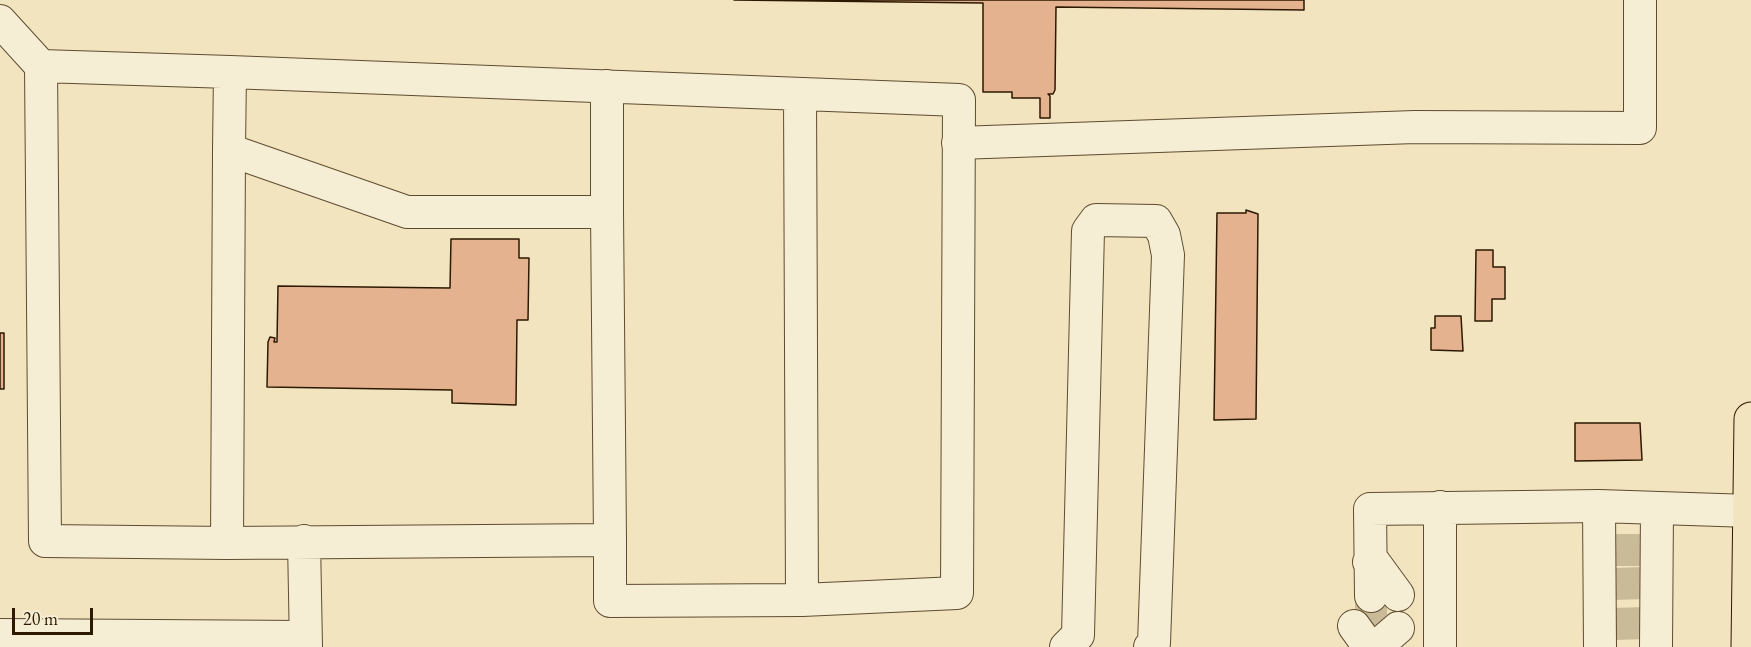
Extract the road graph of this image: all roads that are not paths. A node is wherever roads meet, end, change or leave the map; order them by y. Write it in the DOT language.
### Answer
graph roads {
  1 [pos="1640,0"];
  2 [pos="0,21"];
  3 [pos="41,66"];
  4 [pos="230,72"];
  5 [pos="607,86"];
  6 [pos="800,94"];
  7 [pos="958,143"];
  8 [pos="229,150"];
  9 [pos="607,212"];
  10 [pos="1751,419"];
  11 [pos="1751,466"];
  12 [pos="1599,506"];
  13 [pos="1440,507"];
  14 [pos="1657,508"];
  15 [pos="1750,511"];
  16 [pos="610,540"];
  17 [pos="304,541"];
  18 [pos="227,543"];
  19 [pos="1628,550"];
  20 [pos="1750,577"];
  21 [pos="1628,583"];
  22 [pos="802,600"];
  23 [pos="1374,623"];
  24 [pos="1653,631"];
  25 [pos="1605,632"];
  26 [pos="0,635"];
  27 [pos="305,642"];
  28 [pos="1066,647"];
  29 [pos="1150,647"];
  30 [pos="1440,647"];
  31 [pos="1748,647"];
  1 -- 7 [label="lane"];
  2 -- 3 [label="lane"];
  3 -- 4 [label="lane"];
  3 -- 18 [label="lane"];
  4 -- 5 [label="lane"];
  4 -- 8 [label="lane"];
  5 -- 6 [label="lane"];
  5 -- 9 [label="lane"];
  6 -- 7 [label="lane"];
  6 -- 22 [label="lane"];
  7 -- 22 [label="lane"];
  8 -- 9 [label="lane"];
  8 -- 18 [label="lane"];
  9 -- 16 [label="lane"];
  10 -- 11 [label="main road"];
  11 -- 15 [label="main road"];
  12 -- 13 [label="lane"];
  12 -- 14 [label="lane"];
  12 -- 19 [label="lane"];
  13 -- 23 [label="lane"];
  13 -- 30 [label="lane"];
  14 -- 15 [label="lane"];
  14 -- 19 [label="lane"];
  15 -- 20 [label="main road"];
  16 -- 17 [label="lane"];
  16 -- 22 [label="lane"];
  17 -- 18 [label="lane"];
  17 -- 27 [label="lane"];
  19 -- 21 [label="lane"];
  19 -- 21 [label="lane"];
  20 -- 31 [label="main road"];
  21 -- 24 [label="lane"];
  21 -- 25 [label="lane"];
  26 -- 27 [label="lane"];
  28 -- 29 [label="lane"];
}
